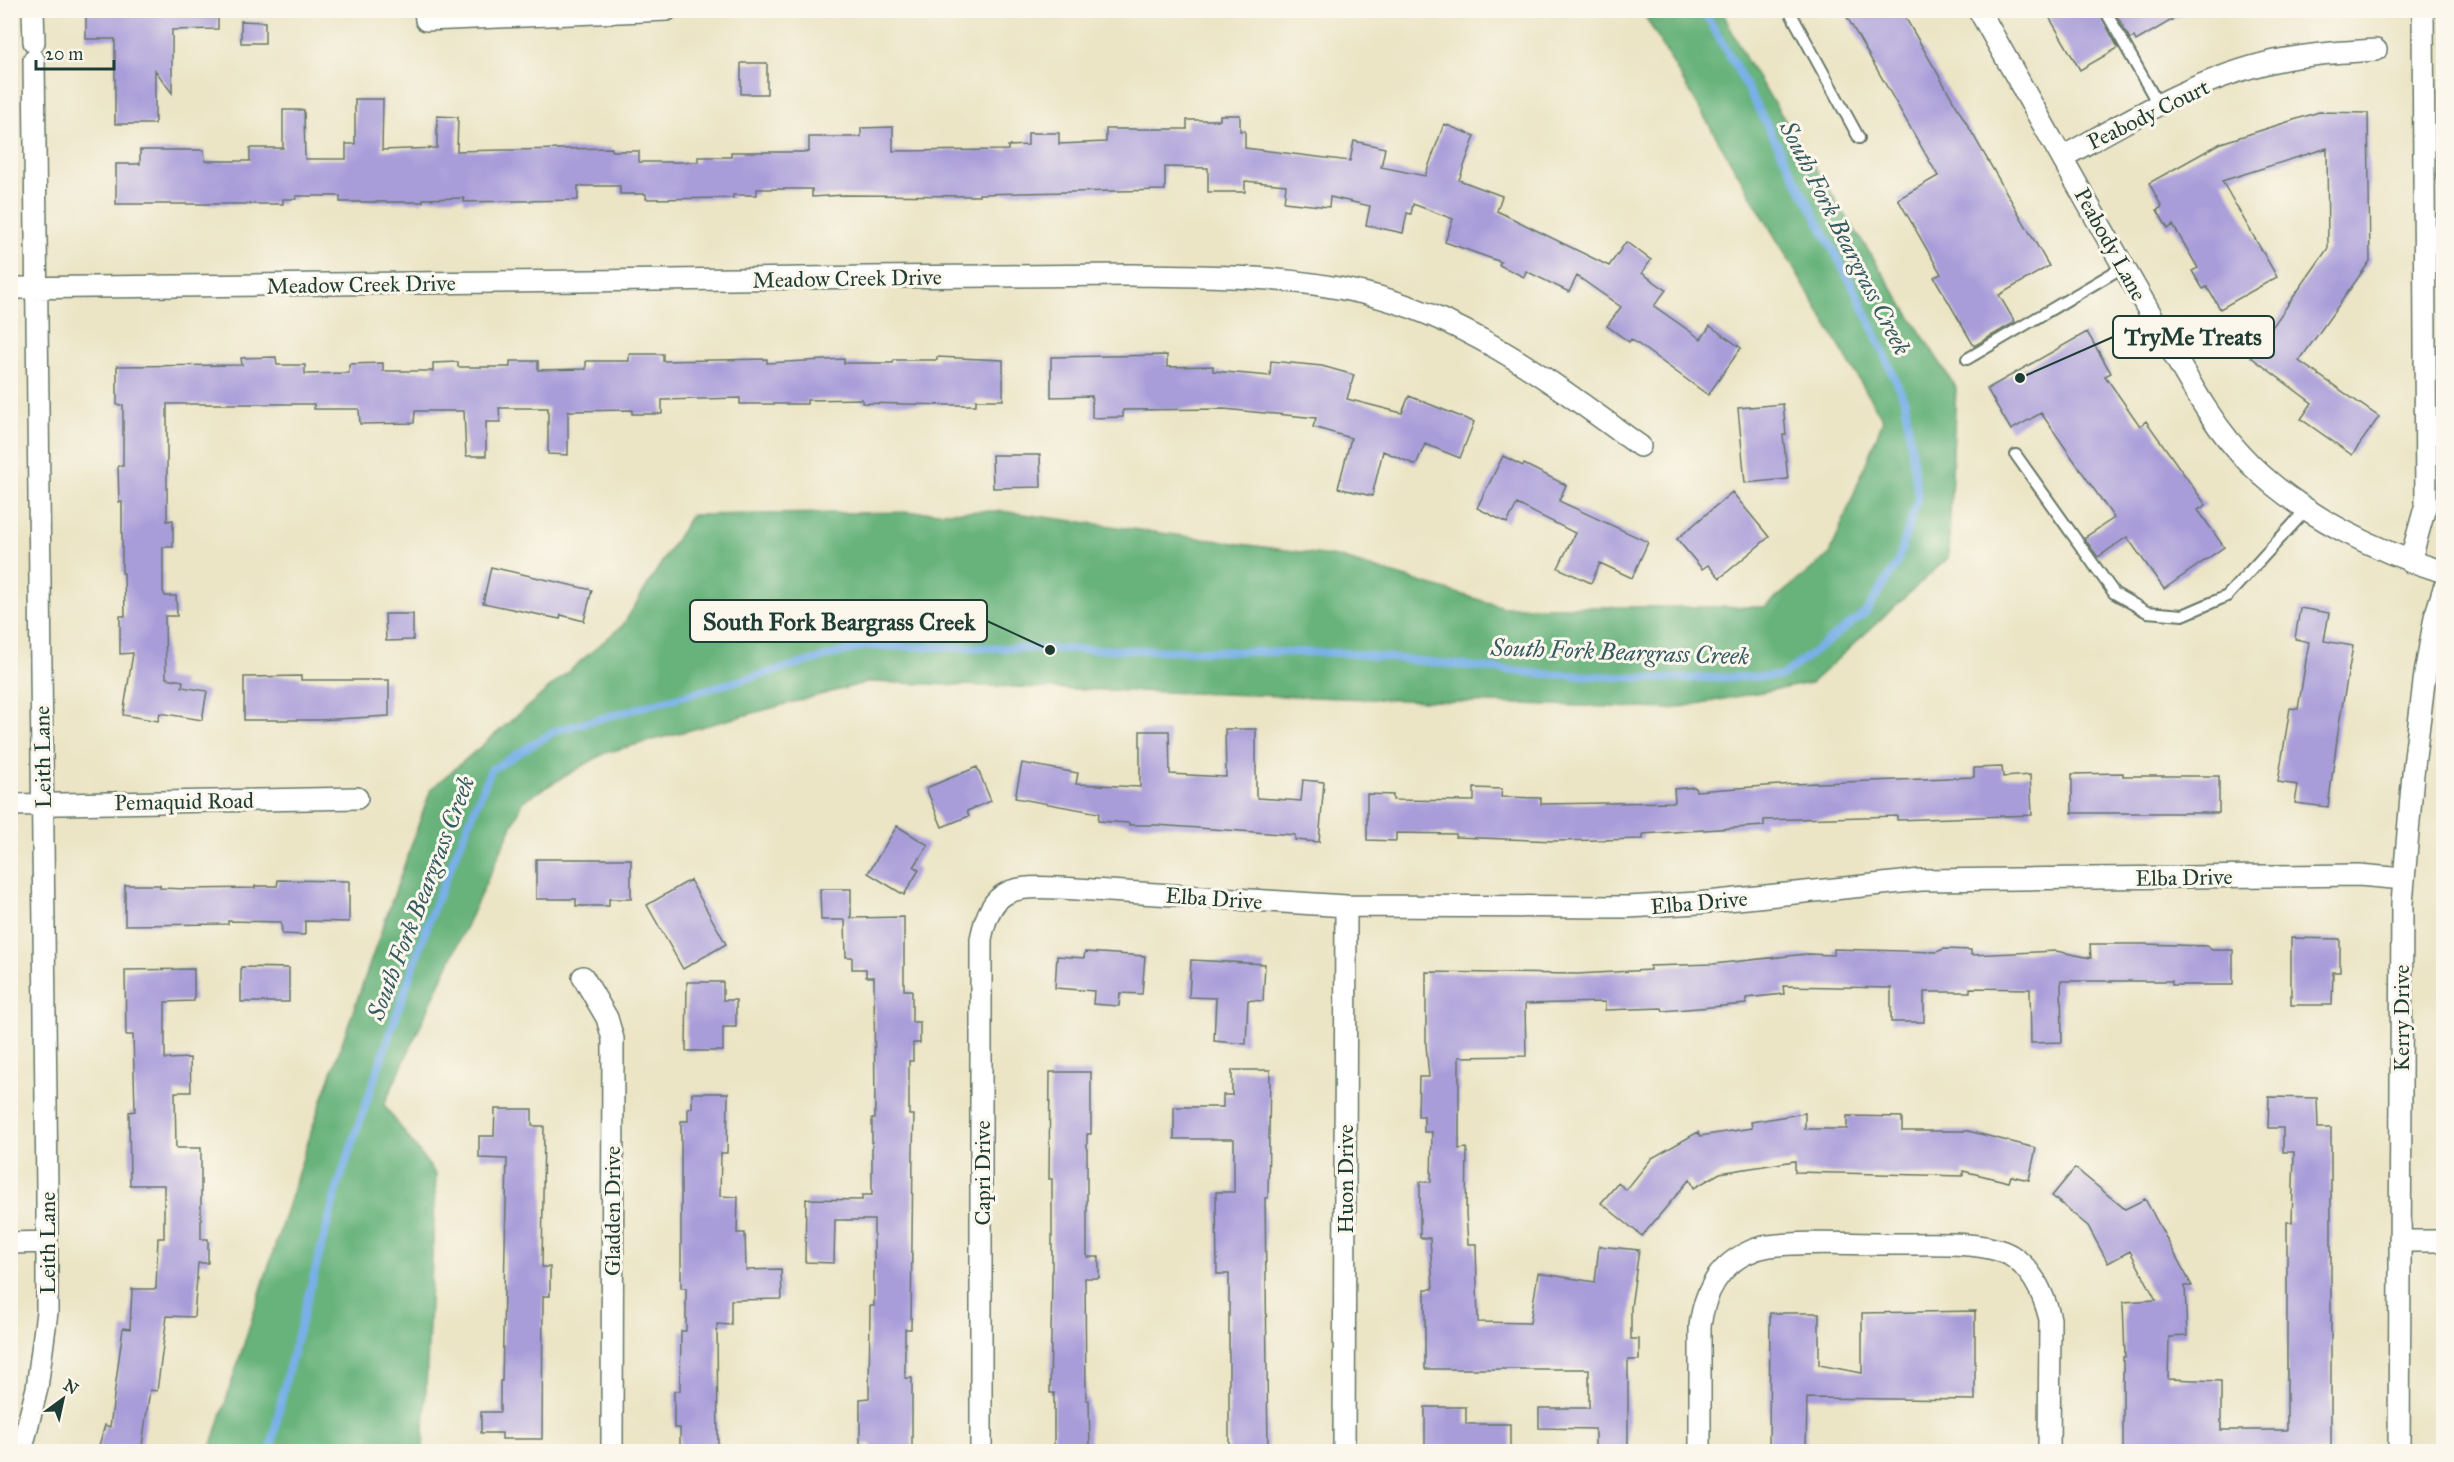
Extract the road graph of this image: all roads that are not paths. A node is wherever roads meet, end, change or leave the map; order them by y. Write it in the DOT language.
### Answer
graph roads {
  1 [pos="33,10"];
  2 [pos="425,10"];
  3 [pos="667,10"];
  4 [pos="1789,10"];
  5 [pos="1978,10"];
  6 [pos="2105,10"];
  7 [pos="2423,10"];
  8 [pos="2376,50"];
  9 [pos="2158,104"];
  10 [pos="1859,138"];
  11 [pos="2063,157"];
  12 [pos="2123,267"];
  13 [pos="10,288"];
  14 [pos="38,288"];
  15 [pos="1967,359"];
  16 [pos="1640,446"];
  17 [pos="2016,455"];
  18 [pos="2307,509"];
  19 [pos="2410,562"];
  20 [pos="2444,572"];
  21 [pos="2444,588"];
  22 [pos="357,798"];
  23 [pos="10,805"];
  24 [pos="42,805"];
  25 [pos="2404,879"];
  26 [pos="997,899"];
  27 [pos="1346,906"];
  28 [pos="583,977"];
  29 [pos="2400,1241"];
  30 [pos="2444,1241"];
  31 [pos="47,1242"];
  32 [pos="10,1243"];
  33 [pos="21,1452"];
  34 [pos="612,1452"];
  35 [pos="981,1452"];
  36 [pos="1344,1452"];
  37 [pos="1700,1452"];
  38 [pos="2049,1452"];
  39 [pos="2399,1452"];
  1 -- 14 [label="street, Leith Lane"];
  2 -- 3 [label="street"];
  4 -- 10 [label="lane"];
  5 -- 11 [label="street, Peabody Lane"];
  6 -- 9 [label="lane"];
  7 -- 19 [label="street"];
  8 -- 9 [label="street, Peabody Court"];
  9 -- 11 [label="street, Peabody Court"];
  11 -- 12 [label="street, Peabody Lane"];
  12 -- 15 [label="lane"];
  12 -- 18 [label="street, Peabody Lane"];
  13 -- 14 [label="street, Meadow Creek Drive"];
  14 -- 16 [label="street, Meadow Creek Drive"];
  14 -- 24 [label="street, Leith Lane"];
  17 -- 18 [label="lane"];
  18 -- 19 [label="street, Peabody Lane"];
  19 -- 20 [label="street, Peabody Lane"];
  21 -- 25 [label="street, Kerry Drive"];
  22 -- 24 [label="street, Pemaquid Road"];
  23 -- 24 [label="street, Pemaquid Road"];
  24 -- 31 [label="street, Leith Lane"];
  25 -- 27 [label="street, Elba Drive"];
  25 -- 29 [label="street, Kerry Drive"];
  26 -- 27 [label="street, Elba Drive"];
  26 -- 35 [label="street, Capri Drive"];
  27 -- 36 [label="street, Huon Drive"];
  28 -- 34 [label="street, Gladden Drive"];
  29 -- 30 [label="street"];
  29 -- 39 [label="street, Kerry Drive"];
  31 -- 32 [label="street"];
  31 -- 33 [label="street, Leith Lane"];
  37 -- 38 [label="street"];
}
